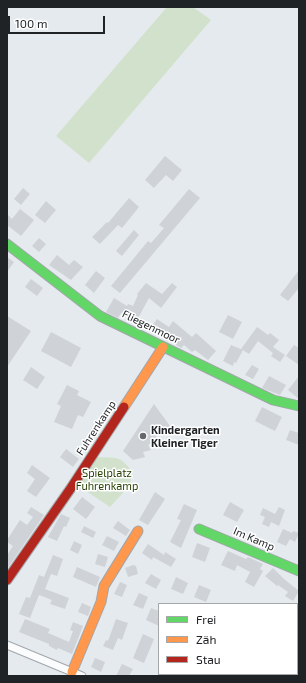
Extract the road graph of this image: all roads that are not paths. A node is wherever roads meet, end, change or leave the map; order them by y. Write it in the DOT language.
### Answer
graph roads {
  1 [pos="7,244"];
  2 [pos="163,347"];
  3 [pos="299,406"];
  4 [pos="198,529"];
  5 [pos="138,531"];
  6 [pos="299,571"];
  7 [pos="7,580"];
  8 [pos="7,644"];
  9 [pos="72,672"];
  10 [pos="82,676"];
  1 -- 2 [label="street, Fliegenmoor"];
  2 -- 3 [label="street, Fliegenmoor"];
  2 -- 7 [label="street, Fuhrenkamp"];
  4 -- 6 [label="street, Im Kamp"];
  5 -- 9 [label="street"];
  8 -- 9 [label="street"];
  9 -- 10 [label="street"];
}
